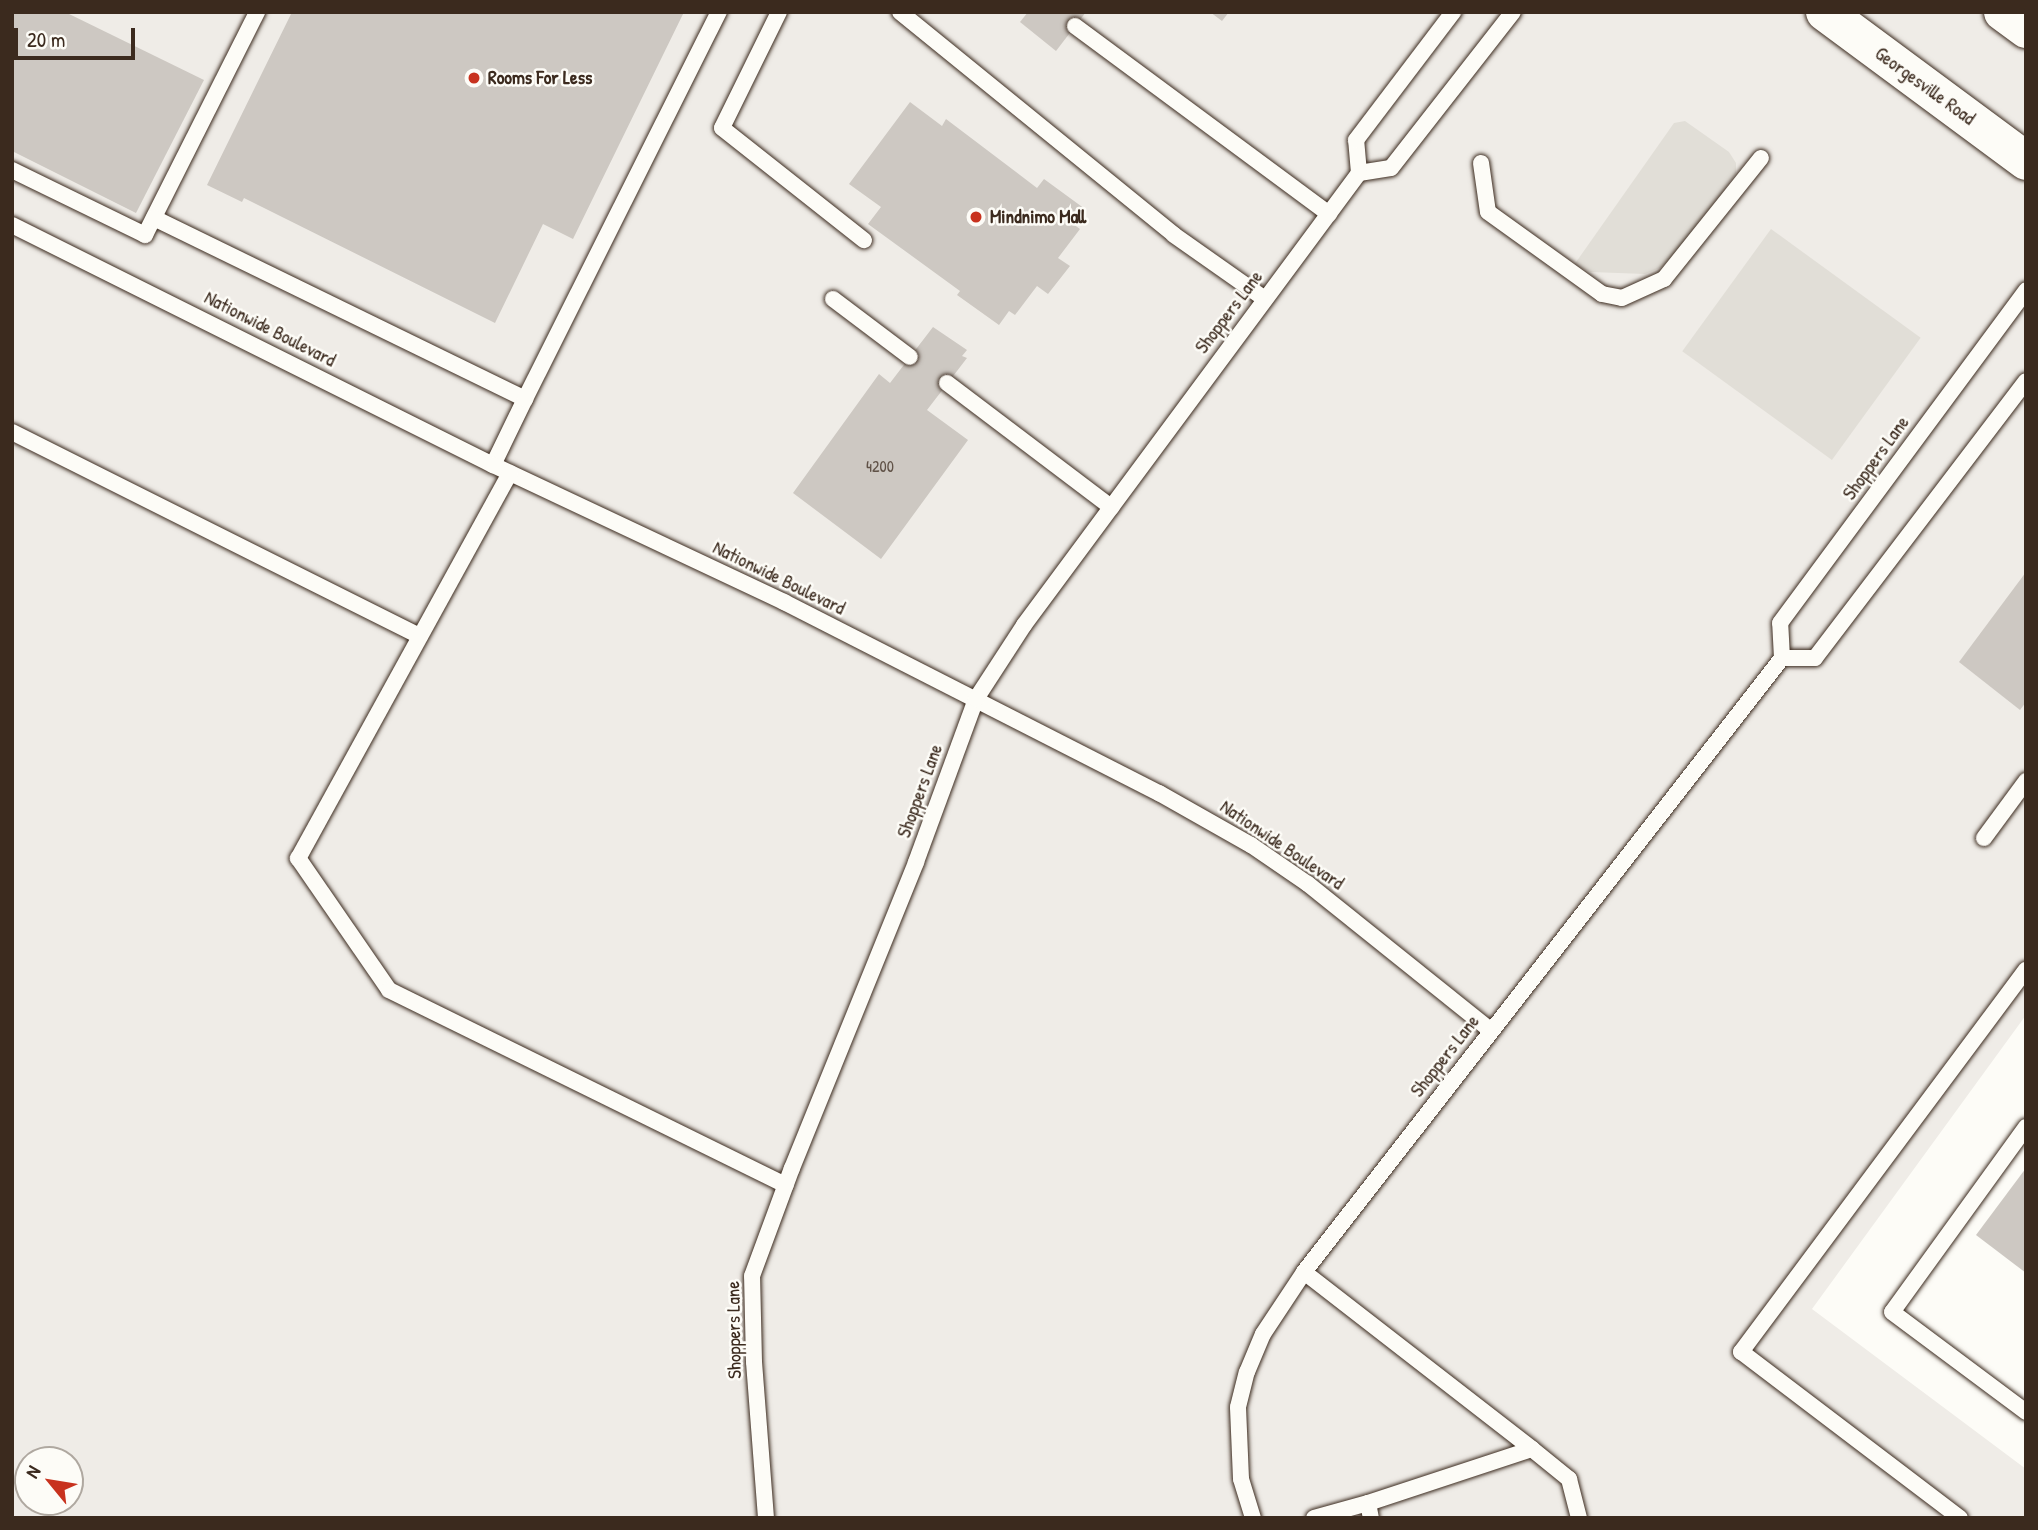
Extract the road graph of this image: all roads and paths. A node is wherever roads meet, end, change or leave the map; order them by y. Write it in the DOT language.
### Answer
graph roads {
  1 [pos="257,12"];
  2 [pos="719,12"];
  3 [pos="779,12"];
  4 [pos="900,12"];
  5 [pos="1453,12"];
  6 [pos="1513,12"];
  7 [pos="1825,12"];
  8 [pos="2003,12"];
  9 [pos="1075,26"];
  10 [pos="2026,29"];
  11 [pos="1761,158"];
  12 [pos="2026,161"];
  13 [pos="1481,163"];
  14 [pos="12,170"];
  15 [pos="1359,173"];
  16 [pos="1329,214"];
  17 [pos="154,218"];
  18 [pos="12,225"];
  19 [pos="864,240"];
  20 [pos="2026,290"];
  21 [pos="833,299"];
  22 [pos="1265,299"];
  23 [pos="910,357"];
  24 [pos="2026,381"];
  25 [pos="947,383"];
  26 [pos="525,399"];
  27 [pos="12,432"];
  28 [pos="493,465"];
  29 [pos="510,473"];
  30 [pos="1111,507"];
  31 [pos="420,636"];
  32 [pos="1782,658"];
  33 [pos="976,699"];
  34 [pos="2026,781"];
  35 [pos="1984,838"];
  36 [pos="2026,970"];
  37 [pos="1490,1030"];
  38 [pos="2026,1127"];
  39 [pos="786,1185"];
  40 [pos="1304,1272"];
  41 [pos="2026,1412"];
  42 [pos="1532,1449"];
  43 [pos="1369,1511"];
  44 [pos="766,1518"];
  45 [pos="1253,1518"];
  46 [pos="1314,1518"];
  47 [pos="1579,1518"];
  48 [pos="1959,1518"];
  1 -- 17 [label="lane"];
  2 -- 26 [label="lane"];
  3 -- 19 [label="lane"];
  4 -- 22 [label="lane"];
  5 -- 15 [label="lane"];
  6 -- 15 [label="lane"];
  7 -- 12 [label="main road, Georgesville Road"];
  8 -- 10 [label="main road"];
  9 -- 16 [label="lane"];
  11 -- 13 [label="lane"];
  14 -- 17 [label="lane"];
  15 -- 16 [label="lane, Shoppers Lane"];
  16 -- 22 [label="lane, Shoppers Lane"];
  17 -- 26 [label="lane"];
  18 -- 28 [label="lane, Nationwide Boulevard"];
  20 -- 32 [label="lane, Shoppers Lane"];
  21 -- 23 [label="lane"];
  22 -- 30 [label="lane, Shoppers Lane"];
  24 -- 32 [label="lane"];
  25 -- 30 [label="lane"];
  26 -- 28 [label="lane"];
  27 -- 31 [label="lane"];
  28 -- 29 [label="lane, Nationwide Boulevard"];
  29 -- 31 [label="lane"];
  29 -- 33 [label="lane, Nationwide Boulevard"];
  30 -- 33 [label="lane, Shoppers Lane"];
  31 -- 39 [label="lane"];
  32 -- 37 [label="lane, Shoppers Lane"];
  33 -- 37 [label="lane, Nationwide Boulevard"];
  33 -- 39 [label="lane, Shoppers Lane"];
  34 -- 35 [label="lane"];
  36 -- 48 [label="lane"];
  37 -- 40 [label="lane, Shoppers Lane"];
  38 -- 41 [label="lane"];
  39 -- 44 [label="lane, Shoppers Lane"];
  40 -- 42 [label="lane"];
  40 -- 45 [label="lane, Shoppers Lane"];
  42 -- 43 [label="lane"];
  42 -- 47 [label="lane"];
  43 -- 46 [label="lane"];
}
